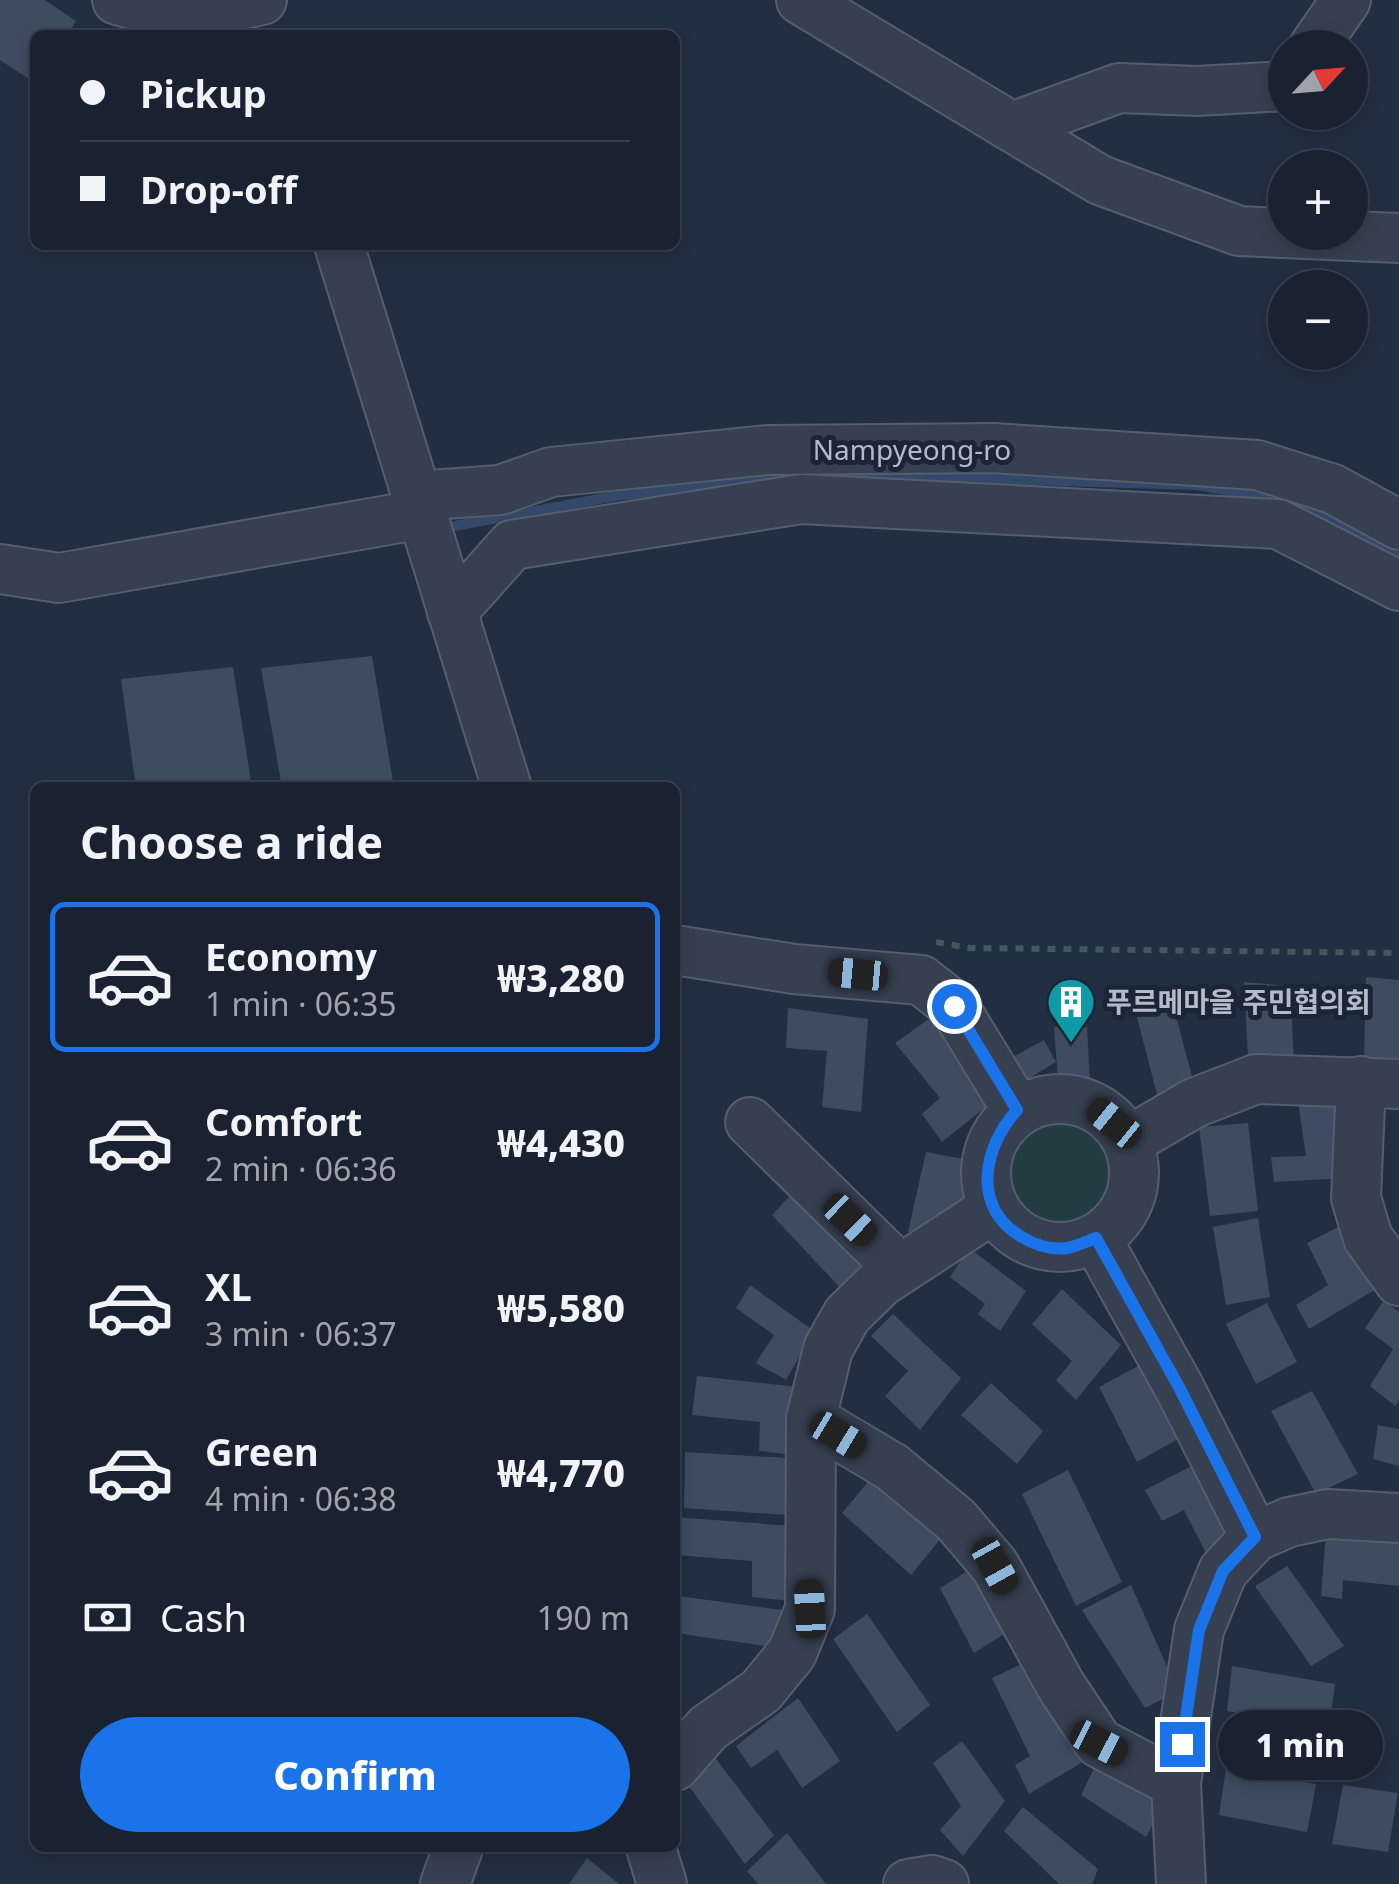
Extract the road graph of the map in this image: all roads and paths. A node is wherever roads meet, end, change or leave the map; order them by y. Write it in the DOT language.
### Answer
graph roads {
  1 [pos="117,0"];
  2 [pos="262,0"];
  3 [pos="801,0"];
  4 [pos="1346,0"];
  5 [pos="272,30"];
  6 [pos="1325,30"];
  7 [pos="1268,87"];
  8 [pos="1012,127"];
  9 [pos="1399,238"];
  10 [pos="340,250"];
  11 [pos="419,505"];
  12 [pos="506,517"];
  13 [pos="1399,525"];
  14 [pos="0,569"];
  15 [pos="1399,586"];
  16 [pos="452,612"];
  17 [pos="505,782"];
  18 [pos="918,938"];
  19 [pos="680,951"];
  20 [pos="1399,953"];
  21 [pos="1380,1082"];
  22 [pos="1017,1110"];
  23 [pos="750,1122"];
  24 [pos="1129,1142"];
  25 [pos="994,1208"];
  26 [pos="1096,1238"];
  27 [pos="900,1268"];
  28 [pos="1399,1281"];
  29 [pos="811,1419"];
  30 [pos="1399,1518"];
  31 [pos="1255,1537"];
  32 [pos="680,1760"];
  33 [pos="1176,1782"];
  34 [pos="457,1852"];
  35 [pos="652,1852"];
  36 [pos="445,1884"];
  37 [pos="662,1884"];
  38 [pos="908,1884"];
  39 [pos="944,1884"];
  40 [pos="1181,1884"];
  1 -- 2 [label="street"];
  2 -- 5 [label="street"];
  3 -- 8 [label="street"];
  4 -- 6 [label="street"];
  7 -- 8 [label="street"];
  8 -- 9 [label="street"];
  10 -- 11 [label="street"];
  11 -- 12 [label="street, Nampyeong-ro"];
  11 -- 14 [label="street, Nampyeong-ro"];
  11 -- 16 [label="street"];
  12 -- 13 [label="street, Nampyeong-ro"];
  12 -- 15 [label="street, Nampyeong-ro"];
  12 -- 16 [label="street, Nampyeong-ro"];
  16 -- 17 [label="street"];
  18 -- 20 [label="path"];
  19 -- 22 [label="street"];
  21 -- 24 [label="street"];
  21 -- 28 [label="street"];
  22 -- 24 [label="street"];
  22 -- 25 [label="street"];
  23 -- 27 [label="street"];
  24 -- 26 [label="street"];
  25 -- 26 [label="street"];
  25 -- 27 [label="street"];
  26 -- 31 [label="street"];
  27 -- 29 [label="street"];
  29 -- 32 [label="street"];
  29 -- 33 [label="street"];
  30 -- 31 [label="street"];
  31 -- 33 [label="street"];
  33 -- 40 [label="street"];
  34 -- 36 [label="street"];
  35 -- 37 [label="street"];
  38 -- 39 [label="street"];
}
